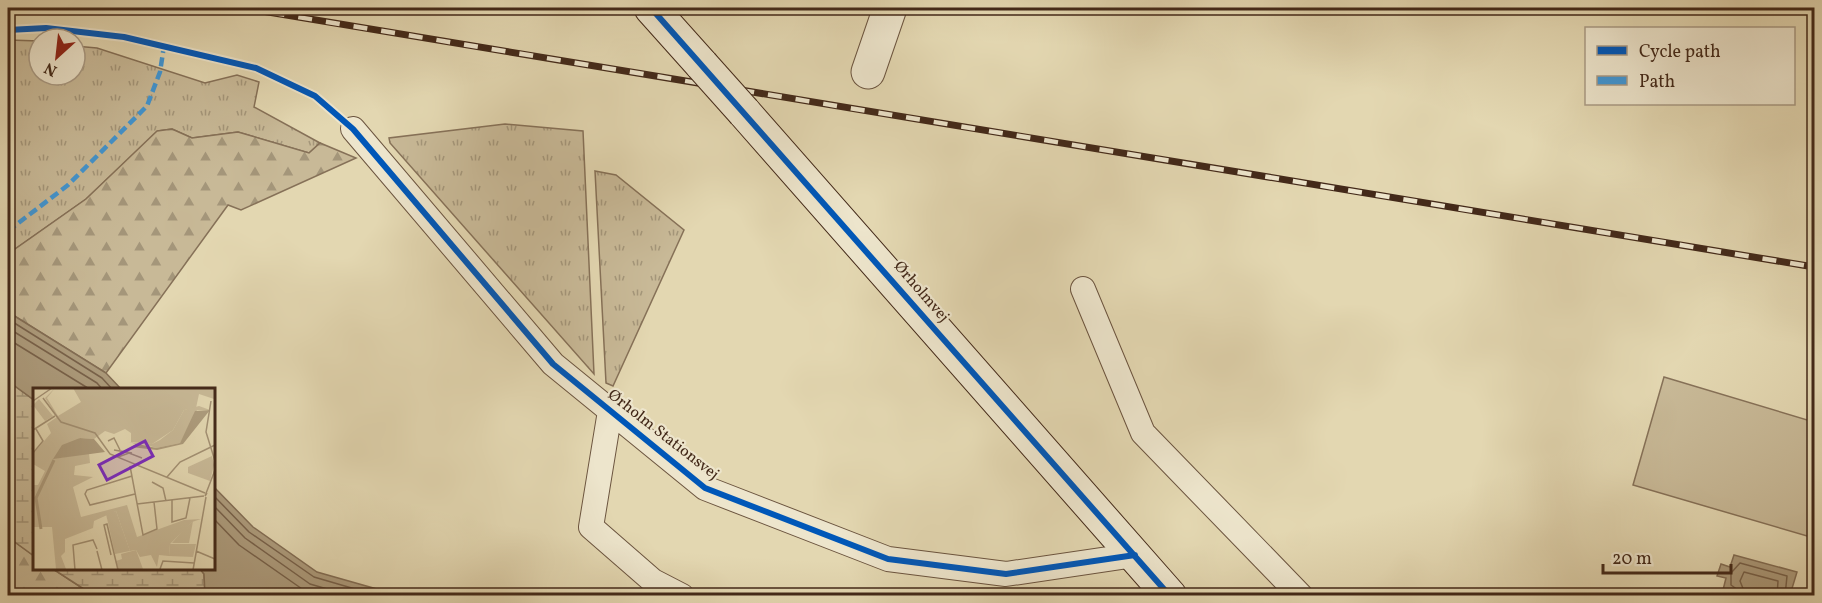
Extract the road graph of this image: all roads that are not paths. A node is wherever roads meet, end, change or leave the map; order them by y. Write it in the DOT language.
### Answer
graph roads {
  1 [pos="651,8"];
  2 [pos="890,8"];
  3 [pos="868,72"];
  4 [pos="353,129"];
  5 [pos="1083,289"];
  6 [pos="610,411"];
  7 [pos="1135,555"];
  8 [pos="682,596"];
  9 [pos="1170,596"];
  10 [pos="1301,596"];
  1 -- 7 [label="street, Ørholmvej, bridge"];
  2 -- 3 [label="street"];
  4 -- 6 [label="lane, Ørholm Stationsvej"];
  5 -- 10 [label="lane"];
  6 -- 7 [label="lane, Ørholm Stationsvej"];
  6 -- 8 [label="lane"];
  7 -- 9 [label="street, Ørholmvej"];
}
